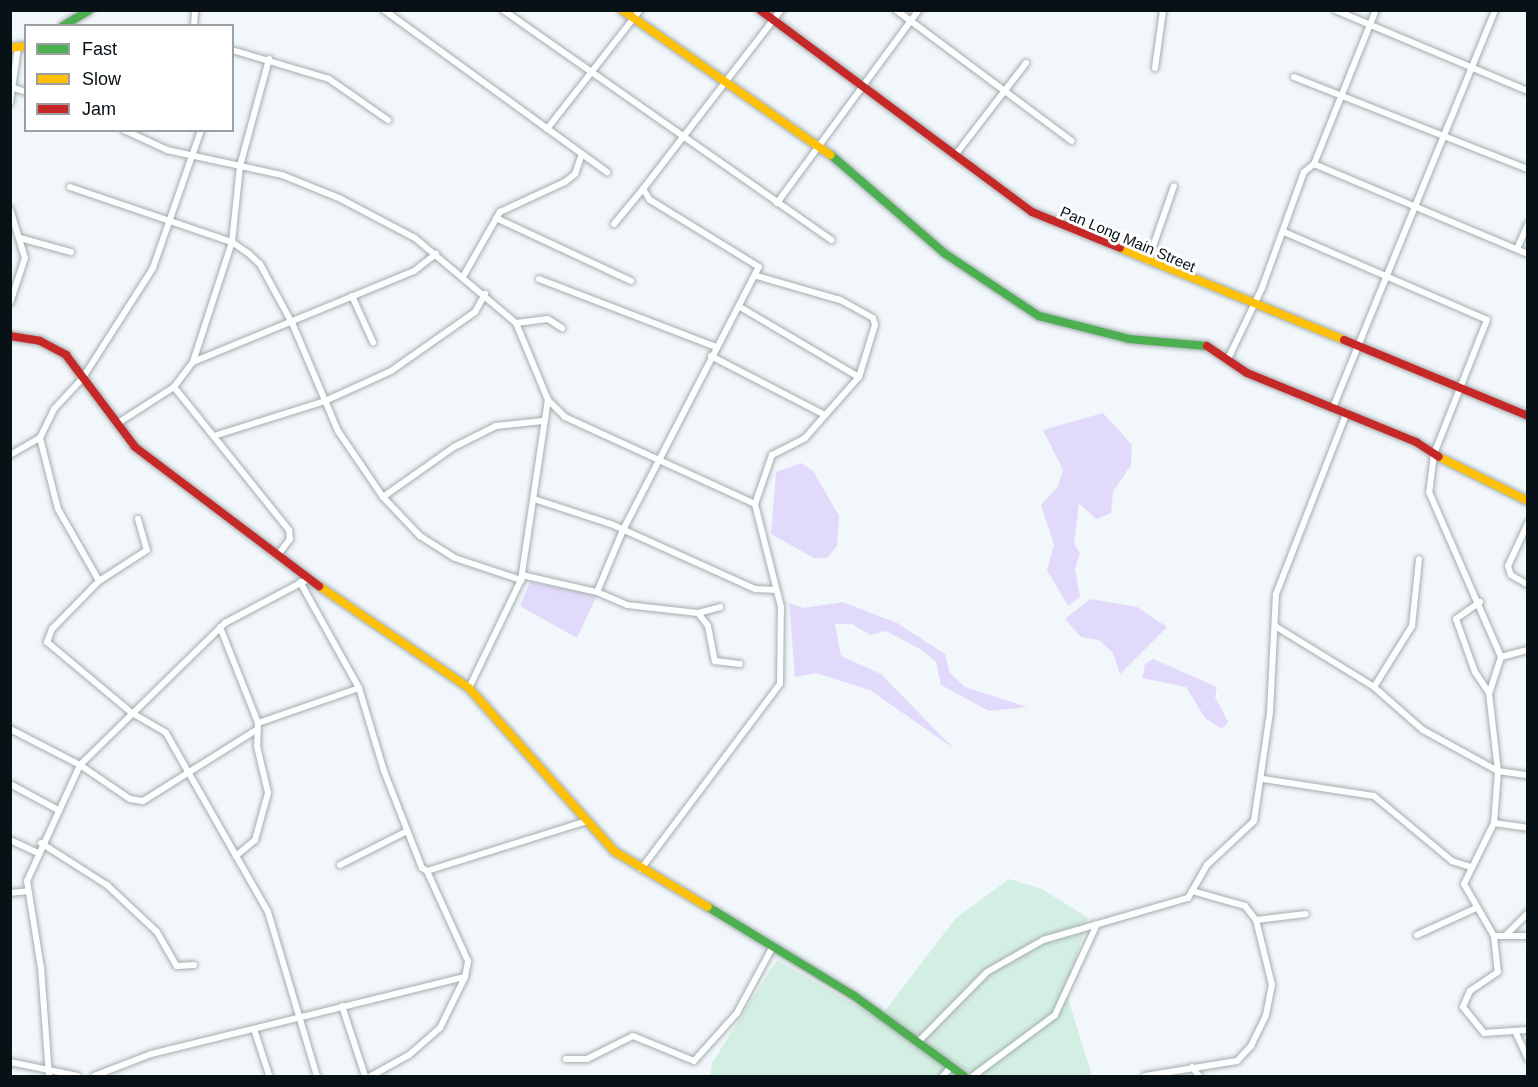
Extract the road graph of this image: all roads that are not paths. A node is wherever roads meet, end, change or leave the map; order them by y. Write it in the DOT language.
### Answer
graph roads {
  1 [pos="90,10"];
  2 [pos="384,10"];
  3 [pos="502,10"];
  4 [pos="622,10"];
  5 [pos="640,10"];
  6 [pos="760,10"];
  7 [pos="781,10"];
  8 [pos="896,10"];
  9 [pos="919,10"];
  10 [pos="1163,10"];
  11 [pos="1335,10"];
  12 [pos="1376,10"];
  13 [pos="1495,10"];
  14 [pos="393,13"];
  15 [pos="634,19"];
  16 [pos="773,21"];
  17 [pos="910,21"];
  18 [pos="66,24"];
  19 [pos="1371,24"];
  20 [pos="18,47"];
  21 [pos="234,50"];
  22 [pos="269,59"];
  23 [pos="1026,63"];
  24 [pos="1471,66"];
  25 [pos="1155,68"];
  26 [pos="591,74"];
  27 [pos="1294,77"];
  28 [pos="726,82"];
  29 [pos="14,88"];
  30 [pos="863,89"];
  31 [pos="24,91"];
  32 [pos="1004,91"];
  33 [pos="1527,91"];
  34 [pos="1338,95"];
  35 [pos="10,103"];
  36 [pos="388,120"];
  37 [pos="547,129"];
  38 [pos="129,132"];
  39 [pos="200,132"];
  40 [pos="1442,133"];
  41 [pos="679,138"];
  42 [pos="1072,141"];
  43 [pos="818,147"];
  44 [pos="582,154"];
  45 [pos="956,154"];
  46 [pos="192,155"];
  47 [pos="1314,164"];
  48 [pos="240,166"];
  49 [pos="1527,169"];
  50 [pos="607,172"];
  51 [pos="1174,186"];
  52 [pos="70,187"];
  53 [pos="643,189"];
  54 [pos="777,203"];
  55 [pos="1417,207"];
  56 [pos="10,209"];
  57 [pos="496,218"];
  58 [pos="171,224"];
  59 [pos="614,224"];
  60 [pos="1527,224"];
  61 [pos="1284,232"];
  62 [pos="20,237"];
  63 [pos="831,240"];
  64 [pos="232,242"];
  65 [pos="1517,249"];
  66 [pos="71,252"];
  67 [pos="436,254"];
  68 [pos="1527,254"];
  69 [pos="1148,261"];
  70 [pos="464,274"];
  71 [pos="1387,275"];
  72 [pos="757,276"];
  73 [pos="539,279"];
  74 [pos="631,281"];
  75 [pos="13,286"];
  76 [pos="485,294"];
  77 [pos="352,296"];
  78 [pos="10,303"];
  79 [pos="740,307"];
  80 [pos="1252,307"];
  81 [pos="516,323"];
  82 [pos="293,325"];
  83 [pos="562,328"];
  84 [pos="10,336"];
  85 [pos="373,342"];
  86 [pos="716,346"];
  87 [pos="1356,346"];
  88 [pos="711,356"];
  89 [pos="1228,359"];
  90 [pos="193,362"];
  91 [pos="859,377"];
  92 [pos="82,379"];
  93 [pos="174,387"];
  94 [pos="1460,389"];
  95 [pos="548,400"];
  96 [pos="325,401"];
  97 [pos="1334,405"];
  98 [pos="1348,411"];
  99 [pos="825,415"];
  100 [pos="1527,416"];
  101 [pos="543,421"];
  102 [pos="118,423"];
  103 [pos="217,435"];
  104 [pos="40,438"];
  105 [pos="1434,454"];
  106 [pos="10,455"];
  107 [pos="661,461"];
  108 [pos="383,498"];
  109 [pos="534,498"];
  110 [pos="1527,501"];
  111 [pos="755,504"];
  112 [pos="138,519"];
  113 [pos="1527,523"];
  114 [pos="623,530"];
  115 [pos="277,556"];
  116 [pos="1419,559"];
  117 [pos="521,577"];
  118 [pos="304,580"];
  119 [pos="99,581"];
  120 [pos="1527,585"];
  121 [pos="776,590"];
  122 [pos="597,592"];
  123 [pos="1480,602"];
  124 [pos="720,607"];
  125 [pos="698,613"];
  126 [pos="1275,626"];
  127 [pos="220,627"];
  128 [pos="1527,650"];
  129 [pos="1501,657"];
  130 [pos="740,664"];
  131 [pos="1374,687"];
  132 [pos="359,688"];
  133 [pos="470,688"];
  134 [pos="1488,693"];
  135 [pos="132,713"];
  136 [pos="257,727"];
  137 [pos="10,729"];
  138 [pos="80,765"];
  139 [pos="1498,771"];
  140 [pos="189,772"];
  141 [pos="1527,775"];
  142 [pos="1263,779"];
  143 [pos="10,784"];
  144 [pos="58,810"];
  145 [pos="584,822"];
  146 [pos="1494,823"];
  147 [pos="1527,828"];
  148 [pos="407,831"];
  149 [pos="10,840"];
  150 [pos="41,843"];
  151 [pos="36,852"];
  152 [pos="236,856"];
  153 [pos="340,865"];
  154 [pos="1471,867"];
  155 [pos="640,870"];
  156 [pos="427,871"];
  157 [pos="28,891"];
  158 [pos="1196,892"];
  159 [pos="10,893"];
  160 [pos="1476,908"];
  161 [pos="1527,913"];
  162 [pos="1306,914"];
  163 [pos="1256,920"];
  164 [pos="1097,924"];
  165 [pos="1417,935"];
  166 [pos="1506,935"];
  167 [pos="1494,936"];
  168 [pos="1527,936"];
  169 [pos="772,948"];
  170 [pos="194,965"];
  171 [pos="465,977"];
  172 [pos="342,1006"];
  173 [pos="299,1016"];
  174 [pos="254,1029"];
  175 [pos="1515,1030"];
  176 [pos="1527,1030"];
  177 [pos="920,1040"];
  178 [pos="566,1059"];
  179 [pos="1527,1059"];
  180 [pos="10,1062"];
  181 [pos="952,1066"];
  182 [pos="1192,1067"];
  183 [pos="50,1073"];
  184 [pos="270,1075"];
  185 [pos="78,1077"];
  186 [pos="94,1077"];
  187 [pos="317,1077"];
  188 [pos="365,1077"];
  189 [pos="371,1077"];
  190 [pos="943,1077"];
  191 [pos="964,1077"];
  192 [pos="972,1077"];
  193 [pos="1145,1077"];
  194 [pos="1199,1077"];
  1 -- 18 [label="main road"];
  2 -- 14 [label="street"];
  3 -- 26 [label="street"];
  4 -- 15 [label="main road"];
  5 -- 15 [label="street"];
  6 -- 16 [label="main road, Pan Long Main Street"];
  7 -- 16 [label="street"];
  8 -- 17 [label="street"];
  9 -- 17 [label="street"];
  10 -- 25 [label="street"];
  11 -- 19 [label="street"];
  12 -- 19 [label="street"];
  13 -- 24 [label="street"];
  14 -- 37 [label="street"];
  15 -- 26 [label="street"];
  15 -- 28 [label="main road"];
  16 -- 28 [label="street"];
  16 -- 30 [label="main road, Pan Long Main Street"];
  17 -- 30 [label="street"];
  17 -- 32 [label="street"];
  19 -- 24 [label="street"];
  19 -- 34 [label="street"];
  20 -- 29 [label="street"];
  21 -- 22 [label="street"];
  22 -- 36 [label="street"];
  22 -- 48 [label="street"];
  23 -- 32 [label="street"];
  24 -- 33 [label="street"];
  24 -- 40 [label="street"];
  26 -- 37 [label="street"];
  26 -- 41 [label="street"];
  27 -- 34 [label="street"];
  28 -- 41 [label="street"];
  28 -- 43 [label="main road"];
  29 -- 31 [label="street"];
  29 -- 35 [label="street"];
  30 -- 43 [label="street"];
  30 -- 45 [label="main road, Pan Long Main Street"];
  32 -- 42 [label="street"];
  32 -- 45 [label="street"];
  34 -- 40 [label="street"];
  34 -- 47 [label="street"];
  37 -- 44 [label="street"];
  38 -- 46 [label="street"];
  39 -- 46 [label="street"];
  40 -- 49 [label="street"];
  40 -- 55 [label="street"];
  41 -- 53 [label="street"];
  41 -- 54 [label="street"];
  43 -- 54 [label="street"];
  43 -- 89 [label="main road"];
  44 -- 50 [label="street"];
  44 -- 57 [label="street"];
  45 -- 69 [label="main road, Pan Long Main Street"];
  46 -- 48 [label="street"];
  46 -- 58 [label="street"];
  47 -- 55 [label="street"];
  47 -- 61 [label="street"];
  48 -- 64 [label="street"];
  48 -- 67 [label="street"];
  51 -- 69 [label="street"];
  52 -- 58 [label="street"];
  53 -- 59 [label="street"];
  53 -- 72 [label="street"];
  54 -- 63 [label="street"];
  55 -- 65 [label="street"];
  55 -- 71 [label="street"];
  56 -- 62 [label="street"];
  57 -- 70 [label="street"];
  57 -- 74 [label="street"];
  58 -- 64 [label="street"];
  58 -- 92 [label="street"];
  60 -- 65 [label="street"];
  61 -- 71 [label="street"];
  61 -- 80 [label="street"];
  62 -- 66 [label="street"];
  62 -- 75 [label="street"];
  64 -- 82 [label="street"];
  64 -- 90 [label="street"];
  65 -- 68 [label="street"];
  67 -- 70 [label="street"];
  67 -- 77 [label="street"];
  69 -- 80 [label="main road, Pan Long Main Street"];
  70 -- 76 [label="street"];
  71 -- 87 [label="street"];
  71 -- 94 [label="street"];
  72 -- 79 [label="street"];
  72 -- 91 [label="street"];
  73 -- 86 [label="street"];
  75 -- 78 [label="street"];
  76 -- 81 [label="street"];
  76 -- 96 [label="street"];
  77 -- 82 [label="street"];
  77 -- 85 [label="street"];
  79 -- 86 [label="street"];
  79 -- 91 [label="street"];
  80 -- 87 [label="main road, Pan Long Main Street"];
  80 -- 89 [label="street"];
  81 -- 83 [label="street"];
  81 -- 95 [label="street"];
  82 -- 90 [label="street"];
  82 -- 96 [label="street"];
  84 -- 92 [label="main road"];
  86 -- 88 [label="street"];
  87 -- 94 [label="main road, Pan Long Main Street"];
  87 -- 97 [label="street"];
  88 -- 99 [label="street"];
  88 -- 107 [label="street"];
  89 -- 97 [label="main road"];
  90 -- 93 [label="street"];
  91 -- 99 [label="street"];
  92 -- 102 [label="main road"];
  92 -- 104 [label="street"];
  93 -- 102 [label="street"];
  93 -- 103 [label="street"];
  94 -- 100 [label="main road, Pan Long Main Street"];
  94 -- 105 [label="street"];
  95 -- 101 [label="street"];
  95 -- 107 [label="street"];
  96 -- 103 [label="street"];
  96 -- 108 [label="street"];
  97 -- 98 [label="main road"];
  98 -- 105 [label="main road"];
  98 -- 126 [label="street"];
  99 -- 111 [label="street"];
  101 -- 108 [label="street"];
  101 -- 109 [label="street"];
  102 -- 115 [label="main road"];
  103 -- 115 [label="street"];
  104 -- 106 [label="street"];
  104 -- 119 [label="street"];
  105 -- 110 [label="main road"];
  105 -- 123 [label="street"];
  107 -- 111 [label="street"];
  107 -- 114 [label="street"];
  108 -- 117 [label="street"];
  109 -- 114 [label="street"];
  109 -- 117 [label="street"];
  111 -- 121 [label="street"];
  112 -- 119 [label="street"];
  113 -- 120 [label="street"];
  114 -- 121 [label="street"];
  114 -- 122 [label="street"];
  115 -- 118 [label="main road"];
  116 -- 131 [label="street"];
  117 -- 122 [label="street"];
  117 -- 133 [label="street"];
  118 -- 127 [label="street"];
  118 -- 132 [label="street"];
  118 -- 133 [label="main road"];
  119 -- 135 [label="street"];
  121 -- 155 [label="street"];
  122 -- 125 [label="street"];
  123 -- 129 [label="street"];
  123 -- 134 [label="street"];
  124 -- 125 [label="street"];
  125 -- 130 [label="street"];
  126 -- 131 [label="street"];
  126 -- 142 [label="street"];
  127 -- 135 [label="street"];
  127 -- 136 [label="street"];
  128 -- 129 [label="street"];
  129 -- 134 [label="street"];
  131 -- 139 [label="street"];
  132 -- 136 [label="street"];
  132 -- 148 [label="street"];
  133 -- 145 [label="main road"];
  134 -- 139 [label="street"];
  135 -- 138 [label="street"];
  135 -- 140 [label="street"];
  136 -- 140 [label="street"];
  136 -- 152 [label="street"];
  137 -- 138 [label="street"];
  138 -- 140 [label="street"];
  138 -- 144 [label="street"];
  139 -- 141 [label="street"];
  139 -- 146 [label="street"];
  140 -- 152 [label="street"];
  142 -- 154 [label="street"];
  142 -- 158 [label="street"];
  143 -- 144 [label="street"];
  144 -- 150 [label="street"];
  145 -- 155 [label="main road"];
  145 -- 156 [label="street"];
  146 -- 147 [label="street"];
  146 -- 154 [label="street"];
  148 -- 153 [label="street"];
  148 -- 156 [label="street"];
  149 -- 151 [label="street"];
  150 -- 151 [label="street"];
  150 -- 170 [label="street"];
  151 -- 157 [label="street"];
  152 -- 173 [label="street"];
  154 -- 160 [label="street"];
  155 -- 169 [label="main road"];
  156 -- 171 [label="street"];
  157 -- 159 [label="street"];
  157 -- 183 [label="street"];
  158 -- 163 [label="street"];
  158 -- 164 [label="street"];
  160 -- 165 [label="street"];
  160 -- 167 [label="street"];
  161 -- 166 [label="street"];
  162 -- 163 [label="street"];
  163 -- 182 [label="street"];
  164 -- 177 [label="street"];
  164 -- 192 [label="street"];
  166 -- 167 [label="street"];
  166 -- 168 [label="street"];
  167 -- 175 [label="street"];
  169 -- 177 [label="main road"];
  169 -- 178 [label="street"];
  171 -- 172 [label="street"];
  171 -- 189 [label="street"];
  172 -- 173 [label="street"];
  172 -- 188 [label="street"];
  173 -- 174 [label="street"];
  173 -- 187 [label="street"];
  174 -- 184 [label="street"];
  174 -- 186 [label="street"];
  175 -- 176 [label="street"];
  175 -- 179 [label="street"];
  177 -- 181 [label="main road"];
  180 -- 183 [label="street"];
  181 -- 190 [label="street"];
  181 -- 191 [label="main road"];
  182 -- 193 [label="street"];
  182 -- 194 [label="street"];
  183 -- 185 [label="street"];
}
